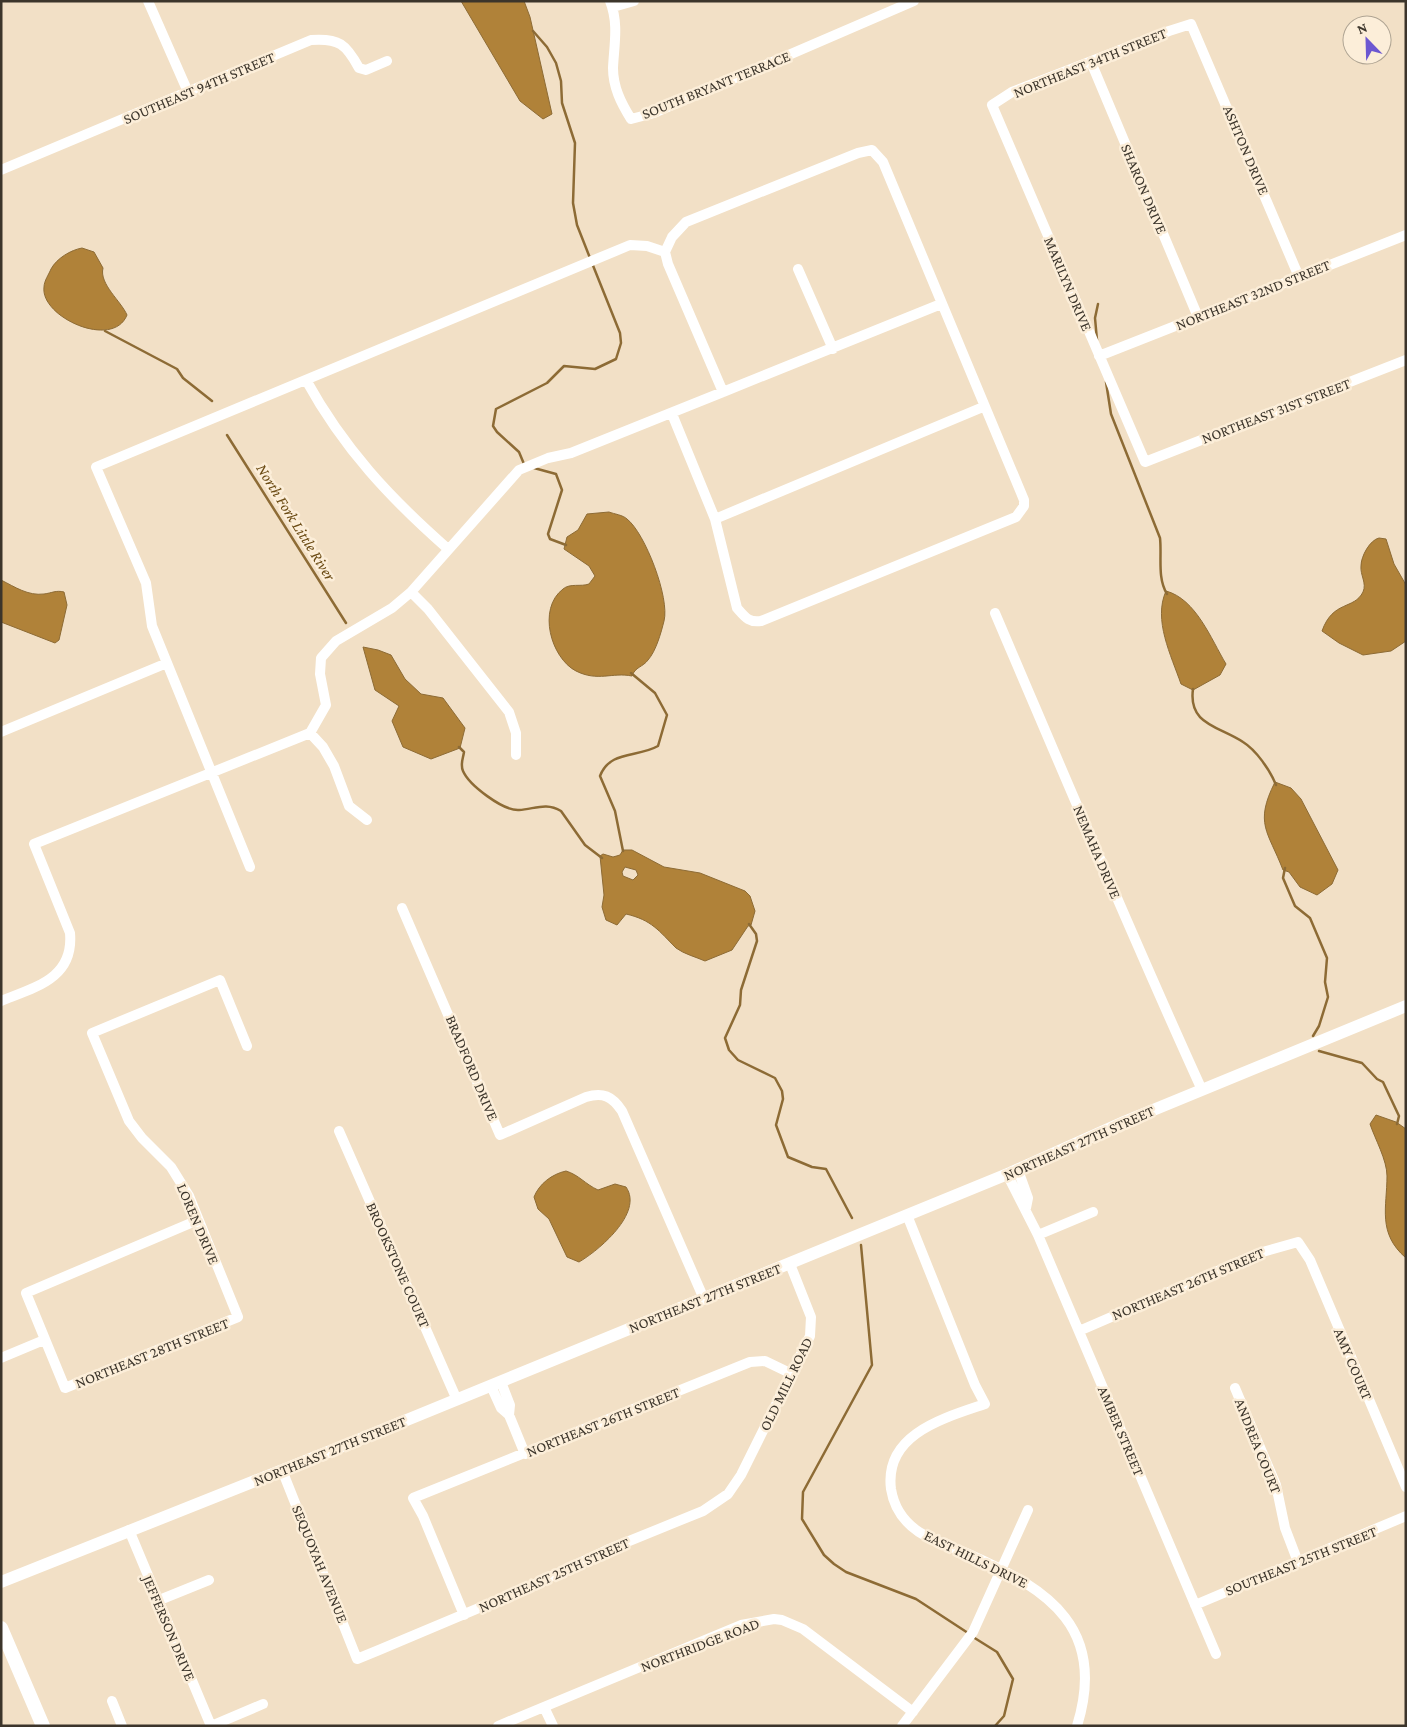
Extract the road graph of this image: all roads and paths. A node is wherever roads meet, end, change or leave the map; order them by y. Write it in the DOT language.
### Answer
graph roads {
  1 [pos="148,1"];
  2 [pos="634,1"];
  3 [pos="914,1"];
  4 [pos="611,4"];
  5 [pos="1191,24"];
  6 [pos="387,61"];
  7 [pos="1091,62"];
  8 [pos="188,92"];
  9 [pos="992,105"];
  10 [pos="1,170"];
  11 [pos="1406,235"];
  12 [pos="665,252"];
  13 [pos="798,269"];
  14 [pos="1300,277"];
  15 [pos="941,304"];
  16 [pos="1198,317"];
  17 [pos="833,349"];
  18 [pos="1099,356"];
  19 [pos="1406,360"];
  20 [pos="306,380"];
  21 [pos="723,392"];
  22 [pos="983,407"];
  23 [pos="672,414"];
  24 [pos="1146,462"];
  25 [pos="715,519"];
  26 [pos="448,549"];
  27 [pos="411,592"];
  28 [pos="996,613"];
  29 [pos="167,663"];
  30 [pos="1,732"];
  31 [pos="310,733"];
  32 [pos="516,754"];
  33 [pos="213,772"];
  34 [pos="367,820"];
  35 [pos="250,867"];
  36 [pos="402,908"];
  37 [pos="1,1001"];
  38 [pos="1406,1006"];
  39 [pos="247,1046"];
  40 [pos="1202,1090"];
  41 [pos="340,1131"];
  42 [pos="1013,1172"];
  43 [pos="1093,1212"];
  44 [pos="906,1215"];
  45 [pos="198,1220"];
  46 [pos="1038,1234"];
  47 [pos="1298,1242"];
  48 [pos="790,1264"];
  49 [pos="704,1299"];
  50 [pos="238,1317"];
  51 [pos="1079,1331"];
  52 [pos="44,1340"];
  53 [pos="1,1358"];
  54 [pos="792,1374"];
  55 [pos="496,1384"];
  56 [pos="1235,1388"];
  57 [pos="457,1400"];
  58 [pos="525,1454"];
  59 [pos="282,1470"];
  60 [pos="741,1475"];
  61 [pos="1406,1487"];
  62 [pos="1028,1510"];
  63 [pos="1406,1516"];
  64 [pos="128,1530"];
  65 [pos="1298,1562"];
  66 [pos="1002,1570"];
  67 [pos="208,1580"];
  68 [pos="1,1582"];
  69 [pos="157,1601"];
  70 [pos="1194,1605"];
  71 [pos="464,1615"];
  72 [pos="1,1628"];
  73 [pos="1216,1654"];
  74 [pos="356,1659"];
  75 [pos="112,1701"];
  76 [pos="263,1704"];
  77 [pos="544,1707"];
  78 [pos="913,1712"];
  79 [pos="43,1726"];
  80 [pos="122,1726"];
  81 [pos="211,1726"];
  82 [pos="498,1726"];
  83 [pos="552,1726"];
  84 [pos="902,1726"];
  85 [pos="1077,1726"];
  1 -- 8 [label="street"];
  2 -- 4 [label="street"];
  3 -- 4 [label="street, SOUTH BRYANT TERRACE"];
  5 -- 7 [label="street, NORTHEAST 34TH STREET"];
  5 -- 14 [label="street, ASHTON DRIVE"];
  6 -- 8 [label="street, SOUTHEAST 94TH STREET"];
  7 -- 9 [label="street, NORTHEAST 34TH STREET"];
  7 -- 16 [label="street, SHARON DRIVE"];
  8 -- 10 [label="street, SOUTHEAST 94TH STREET"];
  9 -- 18 [label="street, MARILYN DRIVE"];
  11 -- 14 [label="street, NORTHEAST 32ND STREET"];
  12 -- 15 [label="street"];
  12 -- 20 [label="street"];
  12 -- 21 [label="street"];
  13 -- 17 [label="street"];
  14 -- 16 [label="street, NORTHEAST 32ND STREET"];
  15 -- 17 [label="street"];
  15 -- 22 [label="street"];
  16 -- 18 [label="street, NORTHEAST 32ND STREET"];
  17 -- 21 [label="street"];
  18 -- 24 [label="street, MARILYN DRIVE"];
  19 -- 24 [label="street, NORTHEAST 31ST STREET"];
  20 -- 26 [label="street"];
  20 -- 29 [label="street"];
  21 -- 23 [label="street"];
  22 -- 25 [label="street"];
  22 -- 25 [label="street"];
  23 -- 25 [label="street"];
  23 -- 26 [label="street"];
  26 -- 27 [label="street"];
  27 -- 31 [label="street"];
  27 -- 32 [label="street"];
  28 -- 40 [label="street, NEMAHA DRIVE"];
  29 -- 30 [label="street"];
  29 -- 33 [label="street"];
  31 -- 33 [label="street"];
  31 -- 34 [label="street"];
  33 -- 35 [label="street"];
  33 -- 37 [label="street"];
  36 -- 49 [label="street, BRADFORD DRIVE"];
  38 -- 40 [label="street, NORTHEAST 27TH STREET"];
  39 -- 45 [label="street, LOREN DRIVE"];
  40 -- 42 [label="street, NORTHEAST 27TH STREET"];
  41 -- 57 [label="street, BROOKSTONE COURT"];
  42 -- 44 [label="street, NORTHEAST 27TH STREET"];
  42 -- 46 [label="street, AMBER STREET"];
  43 -- 46 [label="street"];
  44 -- 48 [label="street, NORTHEAST 27TH STREET"];
  44 -- 66 [label="street, EAST HILLS DRIVE"];
  45 -- 50 [label="street, LOREN DRIVE"];
  45 -- 52 [label="street"];
  46 -- 51 [label="street, AMBER STREET"];
  47 -- 51 [label="street, NORTHEAST 26TH STREET"];
  47 -- 61 [label="street, AMY COURT"];
  48 -- 49 [label="street, NORTHEAST 27TH STREET"];
  48 -- 54 [label="street, OLD MILL ROAD"];
  49 -- 55 [label="street, NORTHEAST 27TH STREET"];
  50 -- 52 [label="street, NORTHEAST 28TH STREET"];
  51 -- 70 [label="street, AMBER STREET"];
  52 -- 53 [label="street"];
  54 -- 58 [label="street, NORTHEAST 26TH STREET"];
  54 -- 60 [label="street, OLD MILL ROAD"];
  55 -- 57 [label="street, NORTHEAST 27TH STREET"];
  55 -- 58 [label="street"];
  56 -- 65 [label="street, ANDREA COURT"];
  57 -- 59 [label="street, NORTHEAST 27TH STREET"];
  58 -- 71 [label="street, NORTHEAST 26TH STREET"];
  59 -- 64 [label="street, NORTHEAST 27TH STREET"];
  59 -- 74 [label="street, SEQUOYAH AVENUE"];
  60 -- 71 [label="street, NORTHEAST 25TH STREET"];
  62 -- 66 [label="street"];
  63 -- 65 [label="street, SOUTHEAST 25TH STREET"];
  64 -- 68 [label="street, NORTHEAST 27TH STREET"];
  64 -- 69 [label="street, JEFFERSON DRIVE"];
  65 -- 70 [label="street, SOUTHEAST 25TH STREET"];
  66 -- 78 [label="street"];
  66 -- 85 [label="street, EAST HILLS DRIVE"];
  67 -- 69 [label="street"];
  69 -- 81 [label="street, JEFFERSON DRIVE"];
  70 -- 73 [label="street, AMBER STREET"];
  71 -- 74 [label="street, NORTHEAST 25TH STREET"];
  72 -- 79 [label="main road"];
  75 -- 80 [label="street"];
  76 -- 81 [label="street"];
  77 -- 78 [label="street, NORTHRIDGE ROAD"];
  77 -- 82 [label="street, NORTHRIDGE ROAD"];
  77 -- 83 [label="street"];
  78 -- 84 [label="street"];
}
